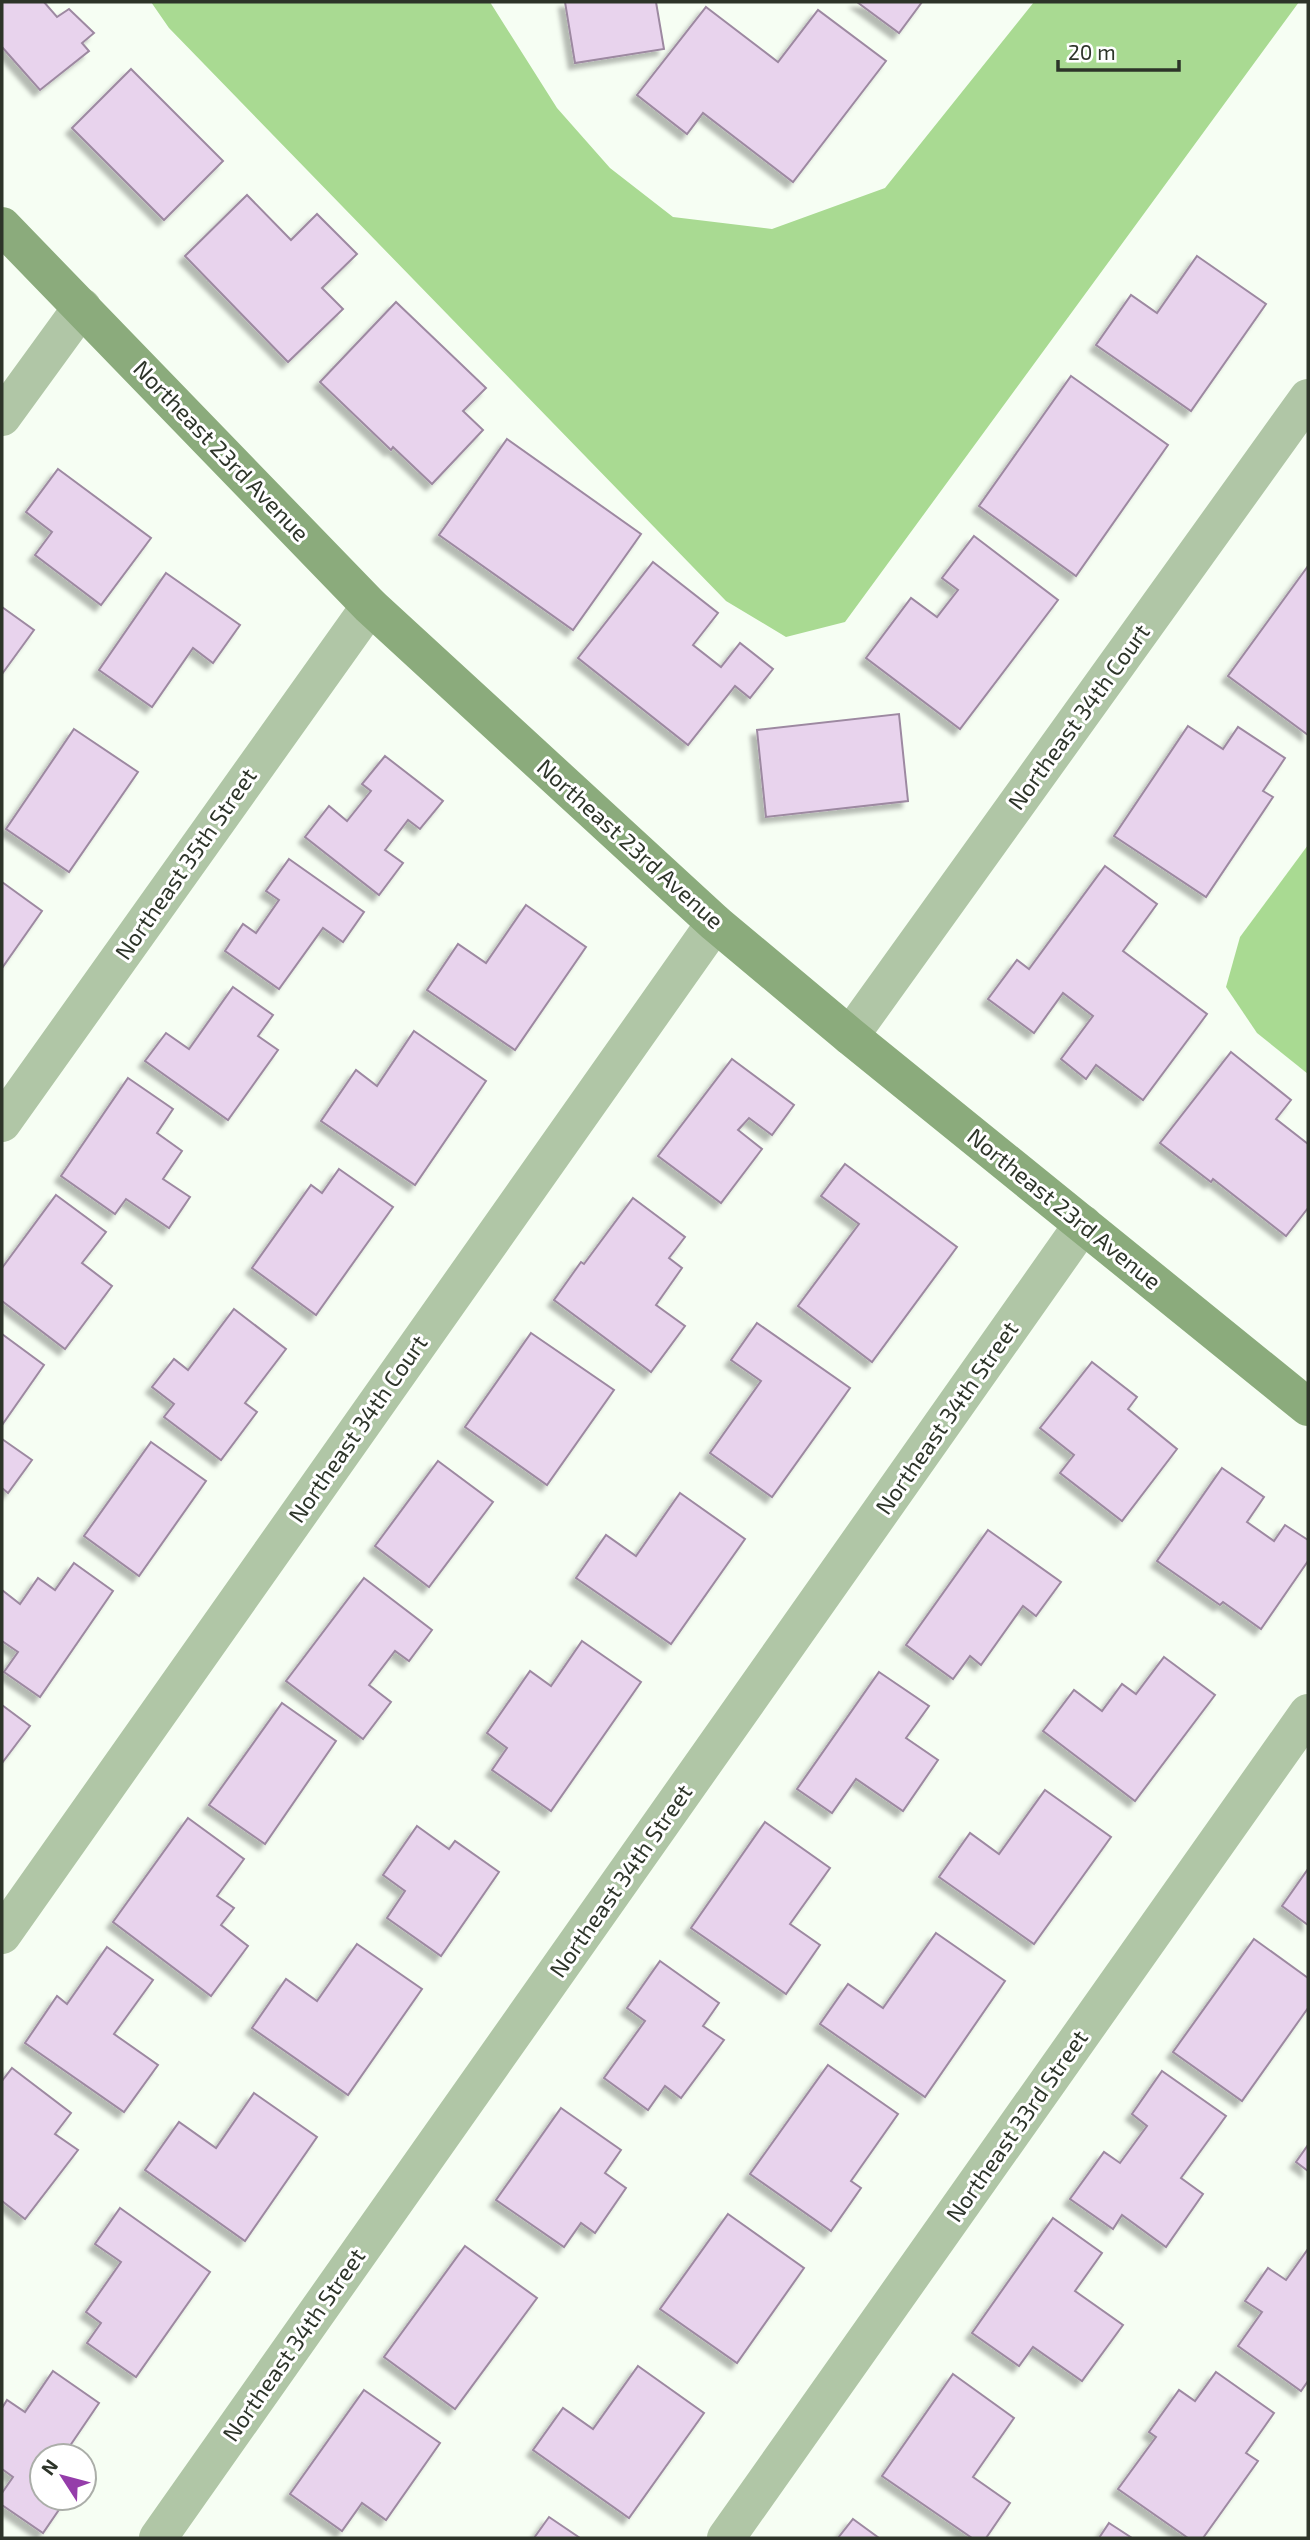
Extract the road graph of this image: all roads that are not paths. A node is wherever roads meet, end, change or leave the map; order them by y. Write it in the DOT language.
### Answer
graph roads {
  1 [pos="2,226"];
  2 [pos="82,307"];
  3 [pos="1308,398"];
  4 [pos="2,417"];
  5 [pos="370,606"];
  6 [pos="715,923"];
  7 [pos="850,1036"];
  8 [pos="2,1122"];
  9 [pos="1083,1224"];
  10 [pos="1308,1407"];
  11 [pos="1308,1713"];
  12 [pos="2,1935"];
  13 [pos="158,2538"];
  14 [pos="726,2538"];
  1 -- 2 [label="street, Northeast 23rd Avenue"];
  2 -- 4 [label="street"];
  2 -- 5 [label="street, Northeast 23rd Avenue"];
  3 -- 7 [label="street, Northeast 34th Court"];
  5 -- 6 [label="street, Northeast 23rd Avenue"];
  5 -- 8 [label="street, Northeast 35th Street"];
  6 -- 7 [label="street, Northeast 23rd Avenue"];
  6 -- 12 [label="street, Northeast 34th Court"];
  7 -- 9 [label="street, Northeast 23rd Avenue"];
  9 -- 10 [label="street, Northeast 23rd Avenue"];
  9 -- 13 [label="street, Northeast 34th Street"];
  11 -- 14 [label="street, Northeast 33rd Street"];
}
